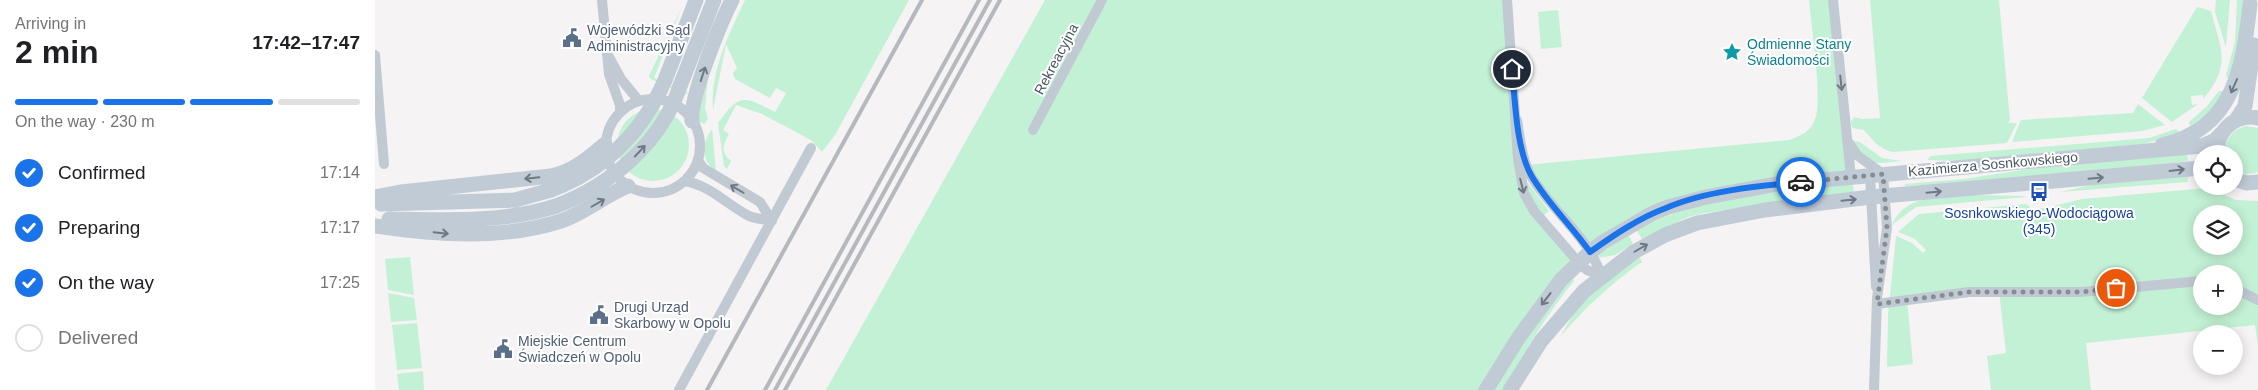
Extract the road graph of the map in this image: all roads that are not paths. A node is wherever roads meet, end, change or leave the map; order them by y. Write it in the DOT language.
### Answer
graph roads {
  1 [pos="602,0"];
  2 [pos="696,0"];
  3 [pos="714,0"];
  4 [pos="732,0"];
  5 [pos="1102,0"];
  6 [pos="1507,0"];
  7 [pos="1833,0"];
  8 [pos="2250,2"];
  9 [pos="606,52"];
  10 [pos="375,55"];
  11 [pos="639,101"];
  12 [pos="620,112"];
  13 [pos="2258,118"];
  14 [pos="1517,120"];
  15 [pos="2236,120"];
  16 [pos="693,121"];
  17 [pos="1033,130"];
  18 [pos="2221,134"];
  19 [pos="1847,140"];
  20 [pos="605,144"];
  21 [pos="2219,145"];
  22 [pos="811,148"];
  23 [pos="2130,152"];
  24 [pos="698,160"];
  25 [pos="384,164"];
  26 [pos="2193,169"];
  27 [pos="1877,174"];
  28 [pos="1851,177"];
  29 [pos="684,181"];
  30 [pos="2243,182"];
  31 [pos="2258,182"];
  32 [pos="628,186"];
  33 [pos="375,197"];
  34 [pos="1878,197"];
  35 [pos="375,204"];
  36 [pos="375,219"];
  37 [pos="772,221"];
  38 [pos="375,226"];
  39 [pos="1590,252"];
  40 [pos="1579,263"];
  41 [pos="1601,276"];
  42 [pos="2193,282"];
  43 [pos="2243,292"];
  44 [pos="2258,300"];
  45 [pos="1877,301"];
  46 [pos="679,390"];
  47 [pos="1486,390"];
  48 [pos="1511,390"];
  49 [pos="1874,390"];
  1 -- 9 [label="street"];
  2 -- 35 [label="street, bridge"];
  36 -- 3 [label="street, one-way, bridge"];
  16 -- 4 [label="street, one-way"];
  5 -- 17 [label="street, Rekreacyjna"];
  6 -- 14 [label="street"];
  7 -- 19 [label="street, one-way"];
  8 -- 15 [label="street"];
  8 -- 23 [label="street, one-way"];
  9 -- 11 [label="street"];
  9 -- 12 [label="street"];
  10 -- 25 [label="street"];
  11 -- 12 [label="street"];
  11 -- 16 [label="street"];
  12 -- 20 [label="street"];
  13 -- 15 [label="street"];
  14 -- 39 [label="street"];
  14 -- 40 [label="street, one-way"];
  15 -- 18 [label="street, Kazimierza Sosnkowskiego"];
  16 -- 24 [label="street"];
  18 -- 21 [label="street"];
  18 -- 23 [label="street, Kazimierza Sosnkowskiego"];
  19 -- 27 [label="street"];
  19 -- 28 [label="street"];
  20 -- 32 [label="street"];
  20 -- 33 [label="street, one-way"];
  22 -- 37 [label="street"];
  23 -- 27 [label="street, Kazimierza Sosnkowskiego"];
  24 -- 29 [label="street"];
  37 -- 24 [label="street, one-way"];
  34 -- 26 [label="street, Kazimierza Sosnkowskiego, one-way"];
  27 -- 28 [label="street, Kazimierza Sosnkowskiego"];
  27 -- 34 [label="street"];
  28 -- 39 [label="street, Kazimierza Sosnkowskiego"];
  29 -- 32 [label="street"];
  29 -- 37 [label="street"];
  30 -- 31 [label="street"];
  38 -- 32 [label="street, one-way"];
  41 -- 34 [label="street, Kazimierza Sosnkowskiego, one-way"];
  34 -- 45 [label="street"];
  37 -- 46 [label="street"];
  39 -- 40 [label="street, Kazimierza Sosnkowskiego"];
  39 -- 41 [label="street"];
  40 -- 41 [label="street"];
  40 -- 47 [label="street, Kazimierza Sosnkowskiego, one-way"];
  41 -- 48 [label="street, Kazimierza Sosnkowskiego"];
  42 -- 45 [label="street"];
  43 -- 44 [label="street"];
  45 -- 49 [label="street"];
}
